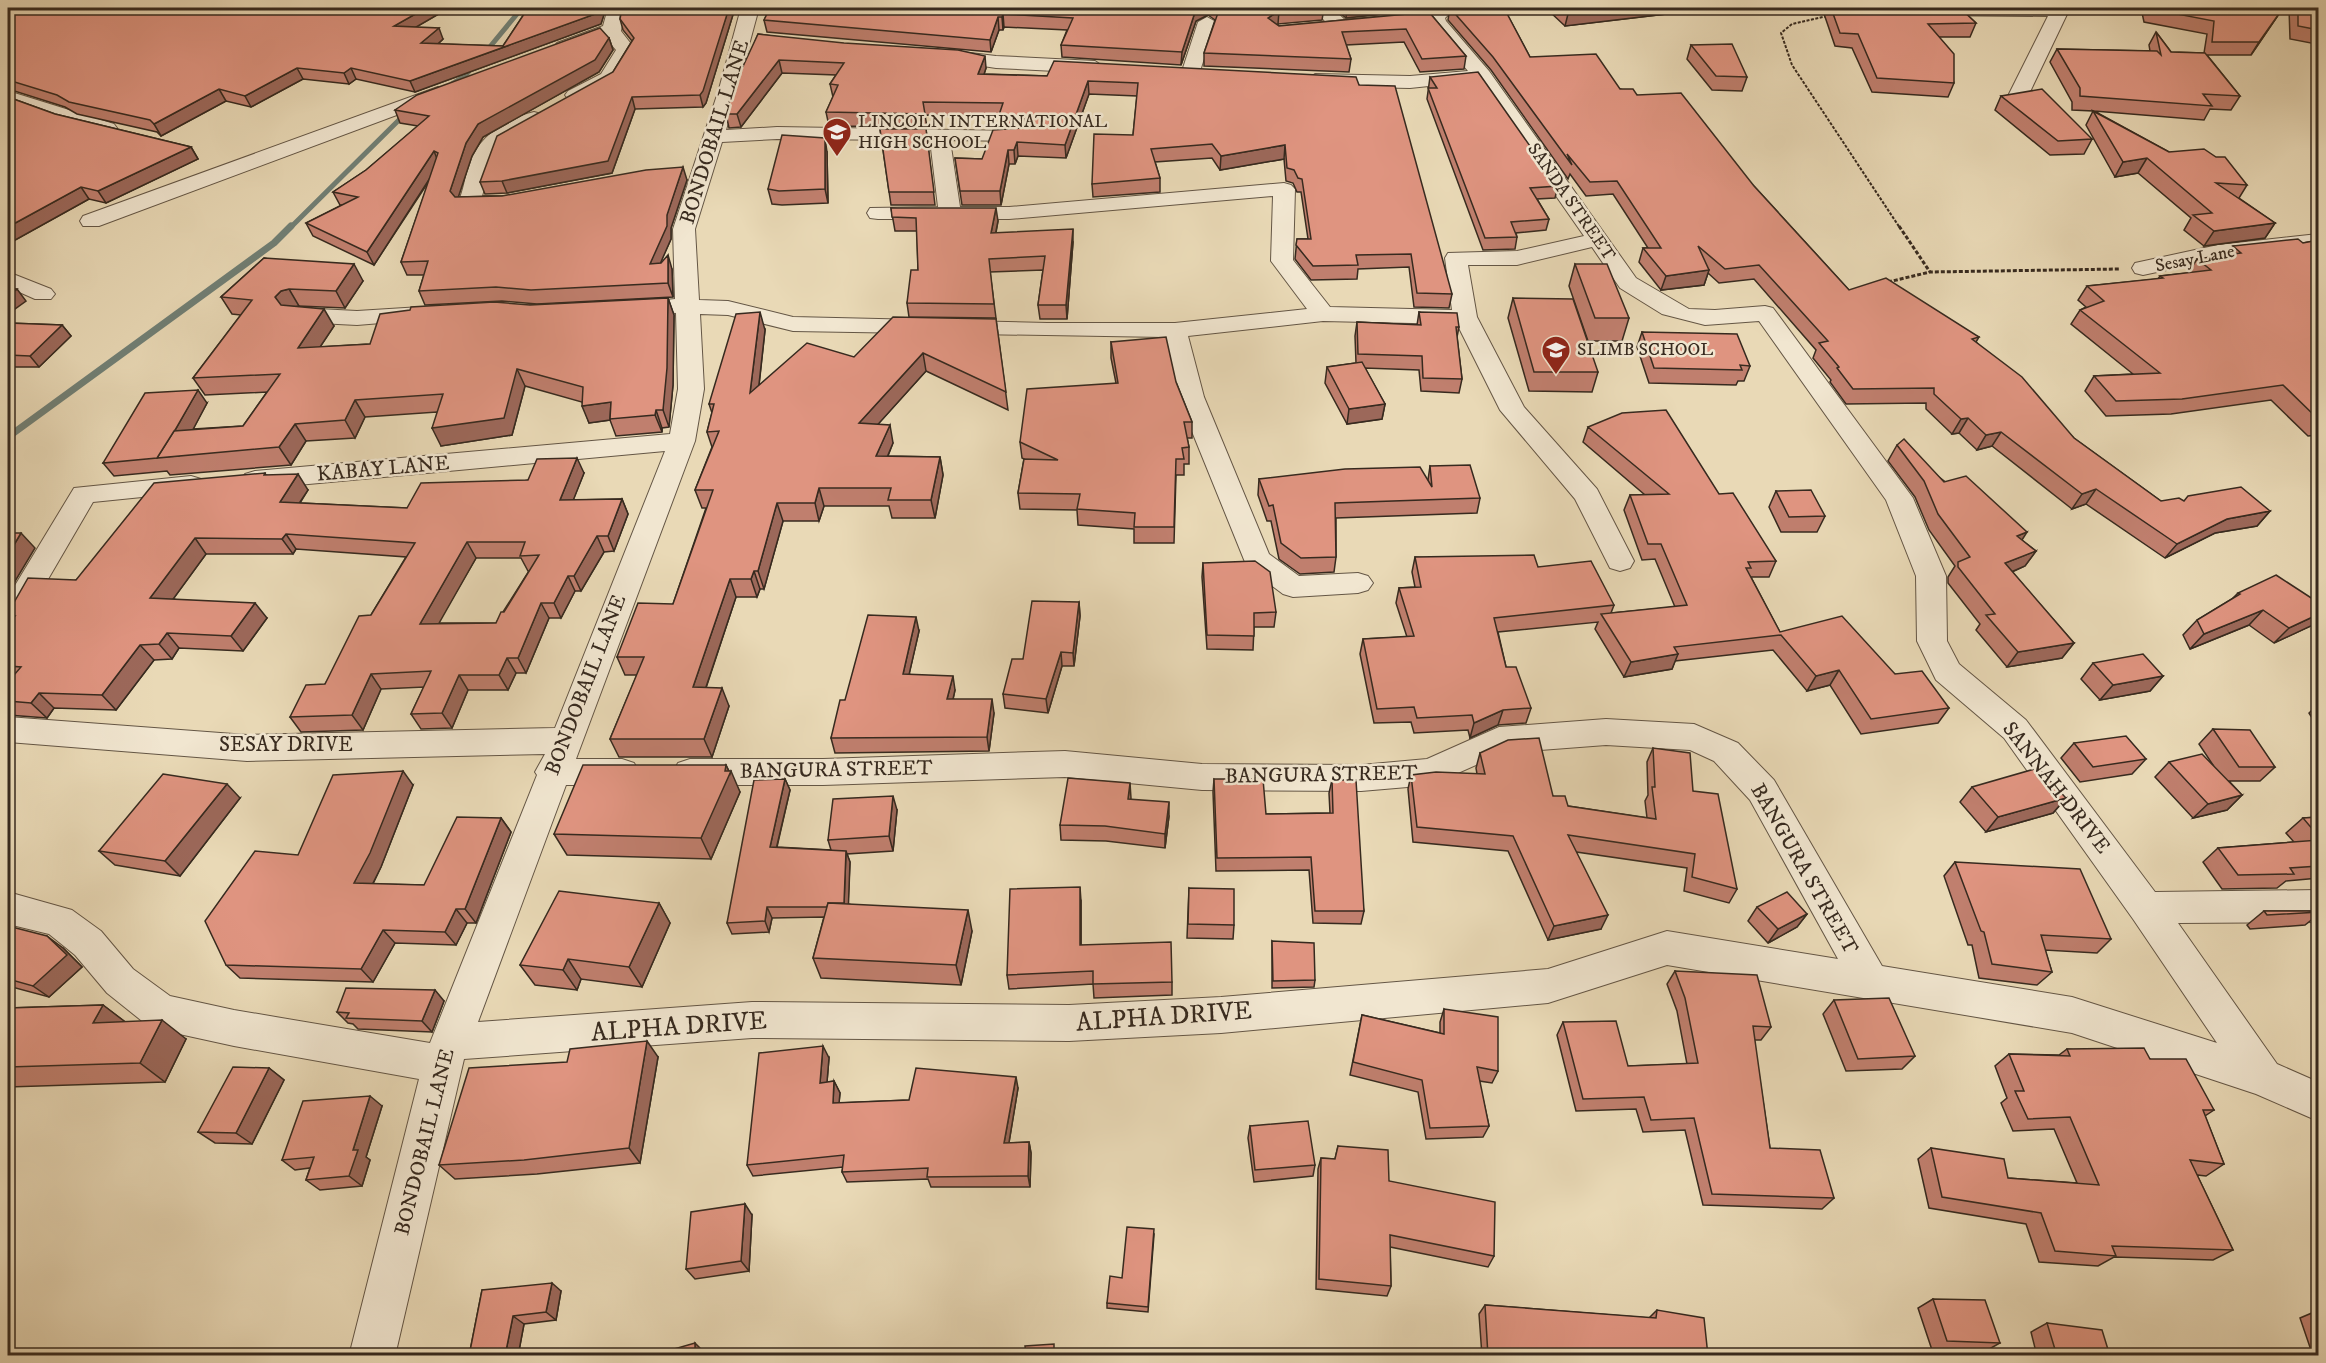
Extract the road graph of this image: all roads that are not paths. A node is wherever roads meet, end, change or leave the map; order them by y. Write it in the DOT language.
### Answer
graph roads {
  1 [pos="616,8"];
  2 [pos="1316,8"];
  3 [pos="2060,9"];
  4 [pos="1912,10"];
  5 [pos="1436,14"];
  6 [pos="1389,21"];
  7 [pos="1207,22"];
  8 [pos="1341,26"];
  9 [pos="753,28"];
  10 [pos="1320,28"];
  11 [pos="610,29"];
  12 [pos="544,54"];
  13 [pos="926,54"];
  14 [pos="1111,67"];
  15 [pos="1168,70"];
  16 [pos="1191,71"];
  17 [pos="1214,73"];
  18 [pos="1482,75"];
  19 [pos="1297,79"];
  20 [pos="456,87"];
  21 [pos="2018,96"];
  22 [pos="8,98"];
  23 [pos="127,133"];
  24 [pos="939,135"];
  25 [pos="1015,135"];
  26 [pos="700,157"];
  27 [pos="530,197"];
  28 [pos="878,213"];
  29 [pos="950,213"];
  30 [pos="91,221"];
  31 [pos="1598,239"];
  32 [pos="2319,241"];
  33 [pos="2143,268"];
  34 [pos="8,279"];
  35 [pos="43,294"];
  36 [pos="687,305"];
  37 [pos="640,307"];
  38 [pos="446,312"];
  39 [pos="1765,313"];
  40 [pos="1323,314"];
  41 [pos="299,315"];
  42 [pos="1465,317"];
  43 [pos="1175,330"];
  44 [pos="682,441"];
  45 [pos="1620,561"];
  46 [pos="1358,583"];
  47 [pos="8,621"];
  48 [pos="8,729"];
  49 [pos="558,757"];
  50 [pos="2319,906"];
  51 [pos="8,908"];
  52 [pos="2146,908"];
  53 [pos="1870,981"];
  54 [pos="446,1053"];
  55 [pos="2263,1077"];
  56 [pos="2319,1102"];
  57 [pos="372,1356"];
  1 -- 11 [label="street"];
  2 -- 8 [label="street"];
  3 -- 4 [label="street"];
  3 -- 21 [label="street"];
  5 -- 18 [label="street, SANDA STREET"];
  6 -- 8 [label="street"];
  7 -- 16 [label="street"];
  8 -- 10 [label="street"];
  9 -- 26 [label="street, BONDOBAIL LANE"];
  11 -- 12 [label="street"];
  11 -- 27 [label="street"];
  13 -- 14 [label="street"];
  15 -- 16 [label="street"];
  16 -- 17 [label="street"];
  18 -- 19 [label="street"];
  18 -- 31 [label="street, SANDA STREET"];
  20 -- 30 [label="street"];
  22 -- 23 [label="street"];
  24 -- 25 [label="street"];
  24 -- 26 [label="street"];
  24 -- 29 [label="street"];
  26 -- 36 [label="street, BONDOBAIL LANE"];
  28 -- 29 [label="street"];
  29 -- 40 [label="street"];
  31 -- 39 [label="street, SANDA STREET"];
  31 -- 42 [label="street"];
  32 -- 33 [label="street, Sesay Lane"];
  34 -- 35 [label="street"];
  36 -- 37 [label="street"];
  36 -- 43 [label="street"];
  36 -- 44 [label="street, BONDOBAIL LANE"];
  38 -- 41 [label="street"];
  39 -- 52 [label="street, SANNAH DRIVE"];
  40 -- 42 [label="street"];
  40 -- 43 [label="street"];
  42 -- 45 [label="street"];
  43 -- 46 [label="street"];
  44 -- 47 [label="street, KABAY LANE"];
  44 -- 49 [label="street, BONDOBAIL LANE"];
  48 -- 49 [label="street, SESAY DRIVE"];
  49 -- 53 [label="street, BANGURA STREET"];
  49 -- 54 [label="street, BONDOBAIL LANE"];
  50 -- 52 [label="street"];
  51 -- 54 [label="street, ALPHA DRIVE"];
  52 -- 55 [label="street, SANNAH DRIVE"];
  53 -- 54 [label="street, ALPHA DRIVE"];
  53 -- 55 [label="street"];
  54 -- 57 [label="street, BONDOBAIL LANE"];
  55 -- 56 [label="street"];
}
